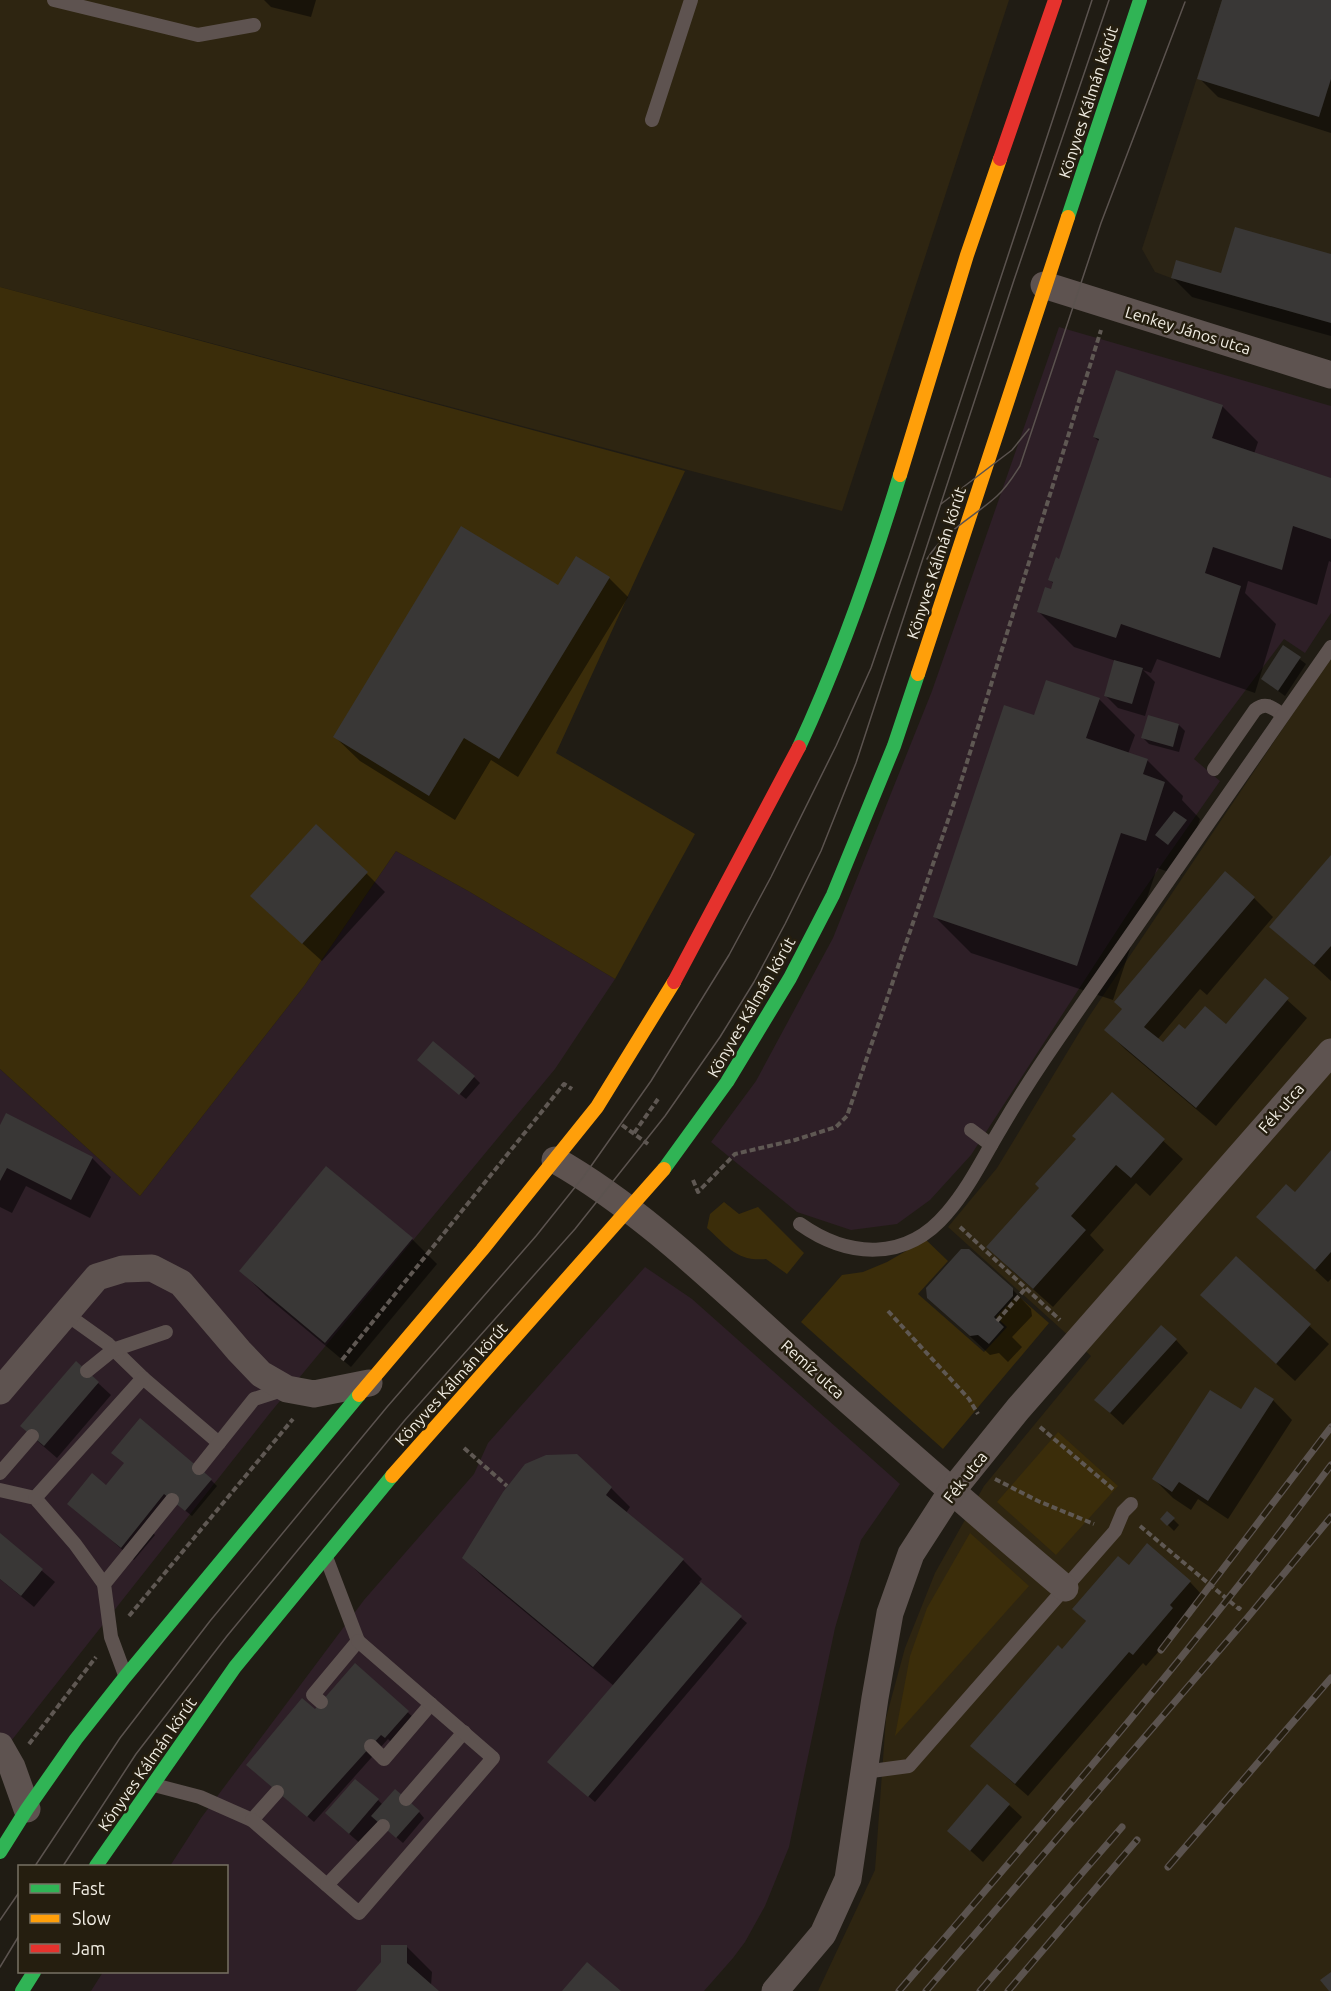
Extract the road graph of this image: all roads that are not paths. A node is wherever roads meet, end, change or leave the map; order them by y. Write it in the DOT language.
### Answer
graph roads {
  1 [pos="54,0"];
  2 [pos="691,0"];
  3 [pos="1055,0"];
  4 [pos="1140,0"];
  5 [pos="254,25"];
  6 [pos="652,120"];
  7 [pos="1044,285"];
  8 [pos="1331,375"];
  9 [pos="1331,646"];
  10 [pos="1283,715"];
  11 [pos="1214,769"];
  12 [pos="1331,1052"];
  13 [pos="971,1130"];
  14 [pos="991,1145"];
  15 [pos="555,1160"];
  16 [pos="629,1210"];
  17 [pos="800,1224"];
  18 [pos="66,1314"];
  19 [pos="166,1332"];
  20 [pos="113,1350"];
  21 [pos="87,1371"];
  22 [pos="143,1378"];
  23 [pos="369,1383"];
  24 [pos="287,1389"];
  25 [pos="0,1391"];
  26 [pos="32,1436"];
  27 [pos="219,1443"];
  28 [pos="199,1468"];
  29 [pos="0,1473"];
  30 [pos="0,1490"];
  31 [pos="951,1492"];
  32 [pos="36,1498"];
  33 [pos="172,1500"];
  34 [pos="1127,1508"];
  35 [pos="326,1555"];
  36 [pos="104,1584"];
  37 [pos="1065,1588"];
  38 [pos="358,1641"];
  39 [pos="125,1677"];
  40 [pos="321,1702"];
  41 [pos="432,1704"];
  42 [pos="464,1732"];
  43 [pos="371,1746"];
  44 [pos="6,1756"];
  45 [pos="864,1772"];
  46 [pos="153,1784"];
  47 [pos="277,1792"];
  48 [pos="406,1799"];
  49 [pos="27,1809"];
  50 [pos="252,1820"];
  51 [pos="383,1826"];
  52 [pos="0,1852"];
  53 [pos="97,1865"];
  54 [pos="327,1885"];
  55 [pos="33,1973"];
  56 [pos="22,1991"];
  57 [pos="775,1991"];
  1 -- 5 [label="lane"];
  2 -- 6 [label="lane"];
  3 -- 15 [label="main road"];
  4 -- 7 [label="main road, Könyves Kálmán körút"];
  7 -- 8 [label="street, Lenkey János utca"];
  7 -- 16 [label="main road, Könyves Kálmán körút"];
  9 -- 10 [label="lane"];
  10 -- 11 [label="lane"];
  10 -- 14 [label="lane"];
  12 -- 31 [label="street, Fék utca"];
  13 -- 14 [label="lane"];
  14 -- 17 [label="lane"];
  15 -- 16 [label="street, Remíz utca"];
  15 -- 23 [label="main road"];
  16 -- 31 [label="street, Remíz utca"];
  16 -- 35 [label="main road, Könyves Kálmán körút"];
  18 -- 20 [label="lane"];
  18 -- 24 [label="street"];
  18 -- 25 [label="street"];
  19 -- 20 [label="lane"];
  20 -- 21 [label="lane"];
  20 -- 22 [label="lane"];
  22 -- 27 [label="lane"];
  22 -- 32 [label="lane"];
  23 -- 24 [label="street"];
  23 -- 39 [label="main road"];
  24 -- 27 [label="lane"];
  26 -- 29 [label="lane"];
  27 -- 28 [label="lane"];
  30 -- 32 [label="lane"];
  31 -- 37 [label="street, Remíz utca"];
  31 -- 45 [label="street, Fék utca"];
  32 -- 36 [label="lane"];
  33 -- 36 [label="lane"];
  34 -- 37 [label="lane"];
  35 -- 38 [label="lane"];
  35 -- 46 [label="main road, Könyves Kálmán körút"];
  36 -- 39 [label="lane"];
  37 -- 45 [label="lane"];
  38 -- 40 [label="lane"];
  38 -- 41 [label="lane"];
  39 -- 49 [label="main road"];
  41 -- 42 [label="lane"];
  41 -- 43 [label="lane"];
  42 -- 48 [label="lane"];
  42 -- 54 [label="lane"];
  44 -- 49 [label="street"];
  45 -- 57 [label="street, Fék utca"];
  46 -- 50 [label="lane"];
  46 -- 53 [label="main road, Könyves Kálmán körút"];
  47 -- 50 [label="lane"];
  49 -- 52 [label="main road"];
  50 -- 54 [label="lane"];
  51 -- 54 [label="lane"];
  55 -- 56 [label="main road"];
}
